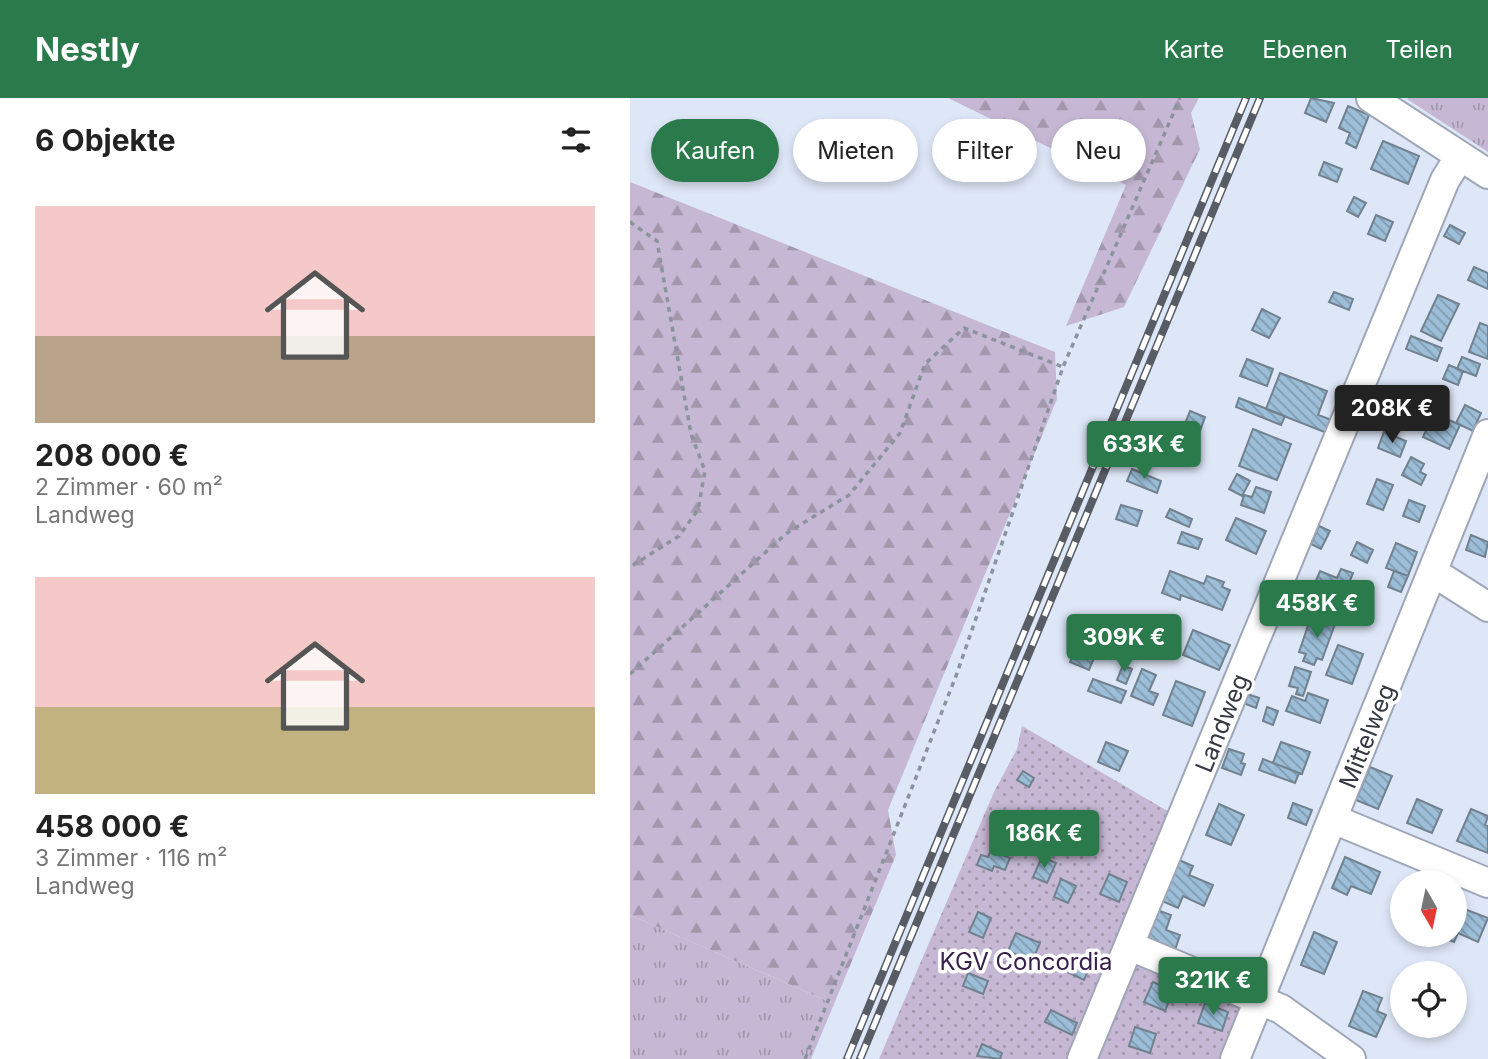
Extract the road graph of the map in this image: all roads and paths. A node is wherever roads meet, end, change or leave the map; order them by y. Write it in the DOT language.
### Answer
graph roads {
  1 [pos="1180,98"];
  2 [pos="1371,98"];
  3 [pos="1460,156"];
  4 [pos="1488,174"];
  5 [pos="630,222"];
  6 [pos="1063,367"];
  7 [pos="1488,433"];
  8 [pos="630,567"];
  9 [pos="1433,572"];
  10 [pos="1488,607"];
  11 [pos="630,674"];
  12 [pos="1334,819"];
  13 [pos="1488,883"];
  14 [pos="1130,946"];
  15 [pos="1261,999"];
  16 [pos="804,1059"];
  17 [pos="1082,1059"];
  18 [pos="1235,1059"];
  19 [pos="1351,1059"];
  1 -- 6 [label="path"];
  2 -- 3 [label="street"];
  3 -- 4 [label="street"];
  3 -- 14 [label="street, Landweg"];
  5 -- 8 [label="path"];
  6 -- 11 [label="path"];
  6 -- 16 [label="path"];
  7 -- 9 [label="street, Mittelweg"];
  9 -- 10 [label="street"];
  9 -- 12 [label="street, Mittelweg"];
  12 -- 13 [label="street"];
  12 -- 15 [label="street, Mittelweg"];
  14 -- 15 [label="street"];
  14 -- 17 [label="street, Landweg"];
  15 -- 18 [label="street, Mittelweg"];
  15 -- 19 [label="street"];
}
